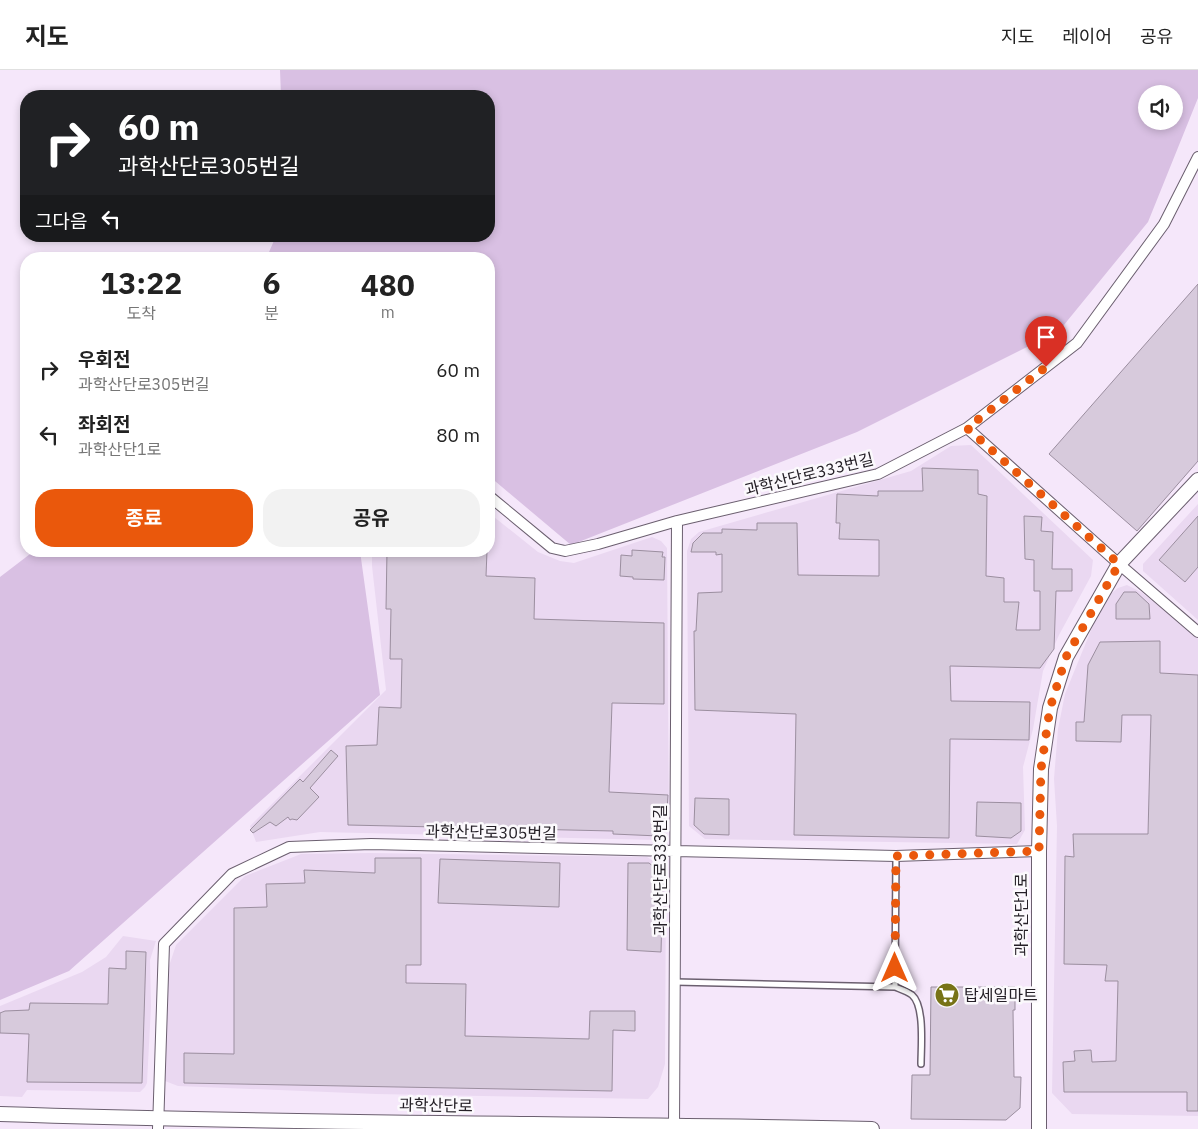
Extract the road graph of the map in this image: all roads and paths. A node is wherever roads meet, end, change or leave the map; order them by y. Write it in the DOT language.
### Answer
graph roads {
  1 [pos="1198,157"];
  2 [pos="967,428"];
  3 [pos="1198,480"];
  4 [pos="495,501"];
  5 [pos="677,522"];
  6 [pos="1119,564"];
  7 [pos="1198,632"];
  8 [pos="675,850"];
  9 [pos="1039,851"];
  10 [pos="896,856"];
  11 [pos="675,982"];
  12 [pos="895,987"];
  13 [pos="921,1064"];
  14 [pos="0,1114"];
  15 [pos="158,1124"];
  16 [pos="674,1127"];
  17 [pos="872,1129"];
  18 [pos="1038,1129"];
  1 -- 2 [label="street, 과학산단로333번길"];
  2 -- 5 [label="street, 과학산단로333번길"];
  2 -- 6 [label="street"];
  3 -- 6 [label="main road, 과학산단1로"];
  4 -- 5 [label="street, 과학산단로333번길"];
  5 -- 8 [label="street, 과학산단로333번길"];
  6 -- 7 [label="street"];
  6 -- 9 [label="main road, 과학산단1로"];
  8 -- 10 [label="street, 과학산단로305번길"];
  8 -- 11 [label="street, 과학산단로333번길"];
  8 -- 15 [label="street, 과학산단로305번길"];
  9 -- 10 [label="street, 과학산단로305번길"];
  9 -- 18 [label="main road, 과학산단1로"];
  10 -- 12 [label="lane"];
  11 -- 12 [label="lane"];
  11 -- 16 [label="street, 과학산단로333번길"];
  12 -- 13 [label="lane"];
  14 -- 15 [label="main road, 과학산단로"];
  15 -- 16 [label="main road, 과학산단로"];
  16 -- 17 [label="main road, 과학산단로"];
}
